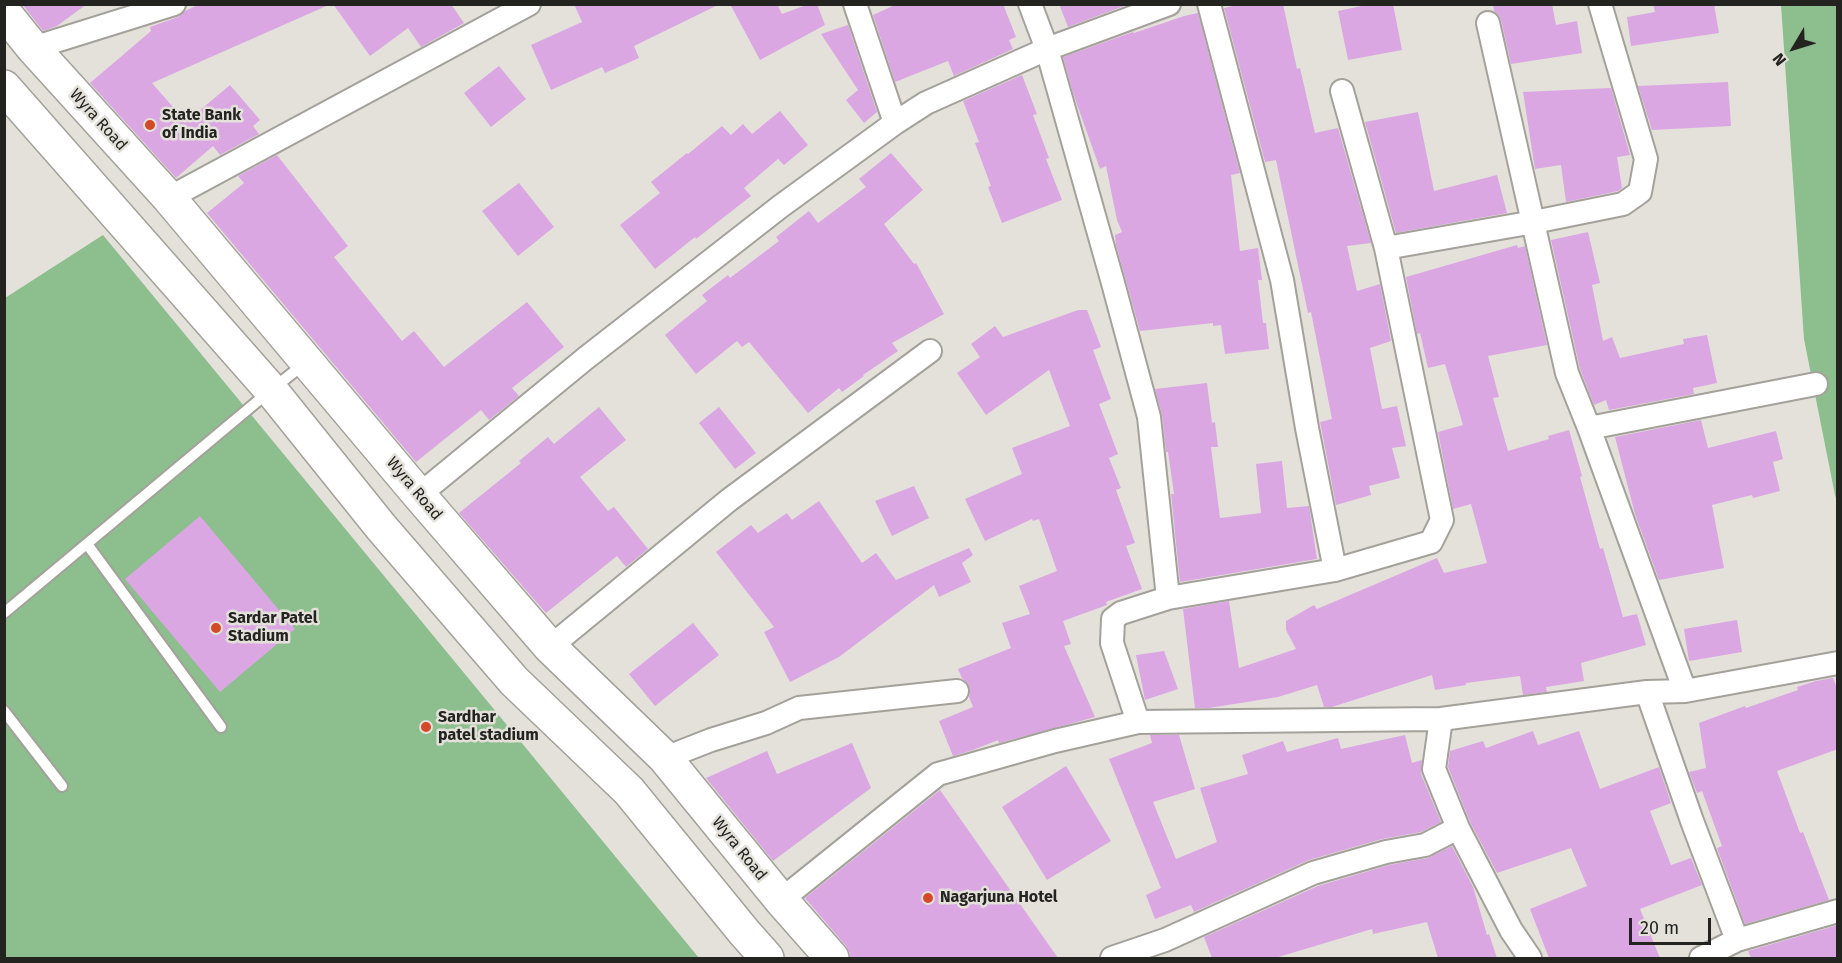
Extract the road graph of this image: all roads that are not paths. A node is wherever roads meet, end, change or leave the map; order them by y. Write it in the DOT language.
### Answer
graph roads {
  1 [pos="174,4"];
  2 [pos="530,4"];
  3 [pos="855,4"];
  4 [pos="1030,4"];
  5 [pos="1168,4"];
  6 [pos="1209,4"];
  7 [pos="1600,4"];
  8 [pos="4,12"];
  9 [pos="1488,23"];
  10 [pos="33,48"];
  11 [pos="1047,49"];
  12 [pos="4,87"];
  13 [pos="1342,91"];
  14 [pos="895,123"];
  15 [pos="169,198"];
  16 [pos="1534,222"];
  17 [pos="1386,248"];
  18 [pos="930,351"];
  19 [pos="307,362"];
  20 [pos="1816,384"];
  21 [pos="271,390"];
  22 [pos="1589,428"];
  23 [pos="419,495"];
  24 [pos="87,544"];
  25 [pos="1335,570"];
  26 [pos="1168,598"];
  27 [pos="4,613"];
  28 [pos="550,647"];
  29 [pos="1838,663"];
  30 [pos="957,691"];
  31 [pos="1685,691"];
  32 [pos="1647,692"];
  33 [pos="4,711"];
  34 [pos="1441,719"];
  35 [pos="1138,722"];
  36 [pos="221,727"];
  37 [pos="665,758"];
  38 [pos="62,786"];
  39 [pos="1458,828"];
  40 [pos="781,900"];
  41 [pos="1838,911"];
  42 [pos="1737,940"];
  43 [pos="767,958"];
  44 [pos="832,958"];
  45 [pos="1112,958"];
  46 [pos="1530,958"];
  47 [pos="1701,958"];
  1 -- 10 [label="street"];
  2 -- 15 [label="street"];
  3 -- 14 [label="street"];
  4 -- 11 [label="street"];
  5 -- 11 [label="street"];
  6 -- 25 [label="street"];
  7 -- 16 [label="street"];
  8 -- 10 [label="main road, Wyra Road"];
  9 -- 16 [label="street"];
  10 -- 15 [label="main road, Wyra Road"];
  11 -- 14 [label="street"];
  11 -- 26 [label="street"];
  12 -- 21 [label="main road"];
  13 -- 17 [label="street"];
  14 -- 23 [label="street"];
  15 -- 19 [label="main road, Wyra Road"];
  16 -- 17 [label="street"];
  16 -- 22 [label="street"];
  17 -- 25 [label="street"];
  18 -- 28 [label="street"];
  19 -- 21 [label="lane"];
  19 -- 23 [label="main road, Wyra Road"];
  20 -- 22 [label="street"];
  21 -- 24 [label="lane"];
  21 -- 43 [label="main road"];
  22 -- 31 [label="street"];
  23 -- 28 [label="main road, Wyra Road"];
  24 -- 27 [label="lane"];
  24 -- 36 [label="lane"];
  25 -- 26 [label="street"];
  26 -- 35 [label="street"];
  28 -- 37 [label="main road, Wyra Road"];
  29 -- 31 [label="street"];
  30 -- 37 [label="street"];
  31 -- 32 [label="street"];
  32 -- 34 [label="street"];
  32 -- 42 [label="street"];
  33 -- 38 [label="lane"];
  34 -- 35 [label="street"];
  34 -- 39 [label="street"];
  35 -- 40 [label="street"];
  37 -- 40 [label="main road, Wyra Road"];
  39 -- 45 [label="street"];
  39 -- 46 [label="street"];
  40 -- 44 [label="main road, Wyra Road"];
  41 -- 42 [label="street"];
  42 -- 47 [label="street"];
}
